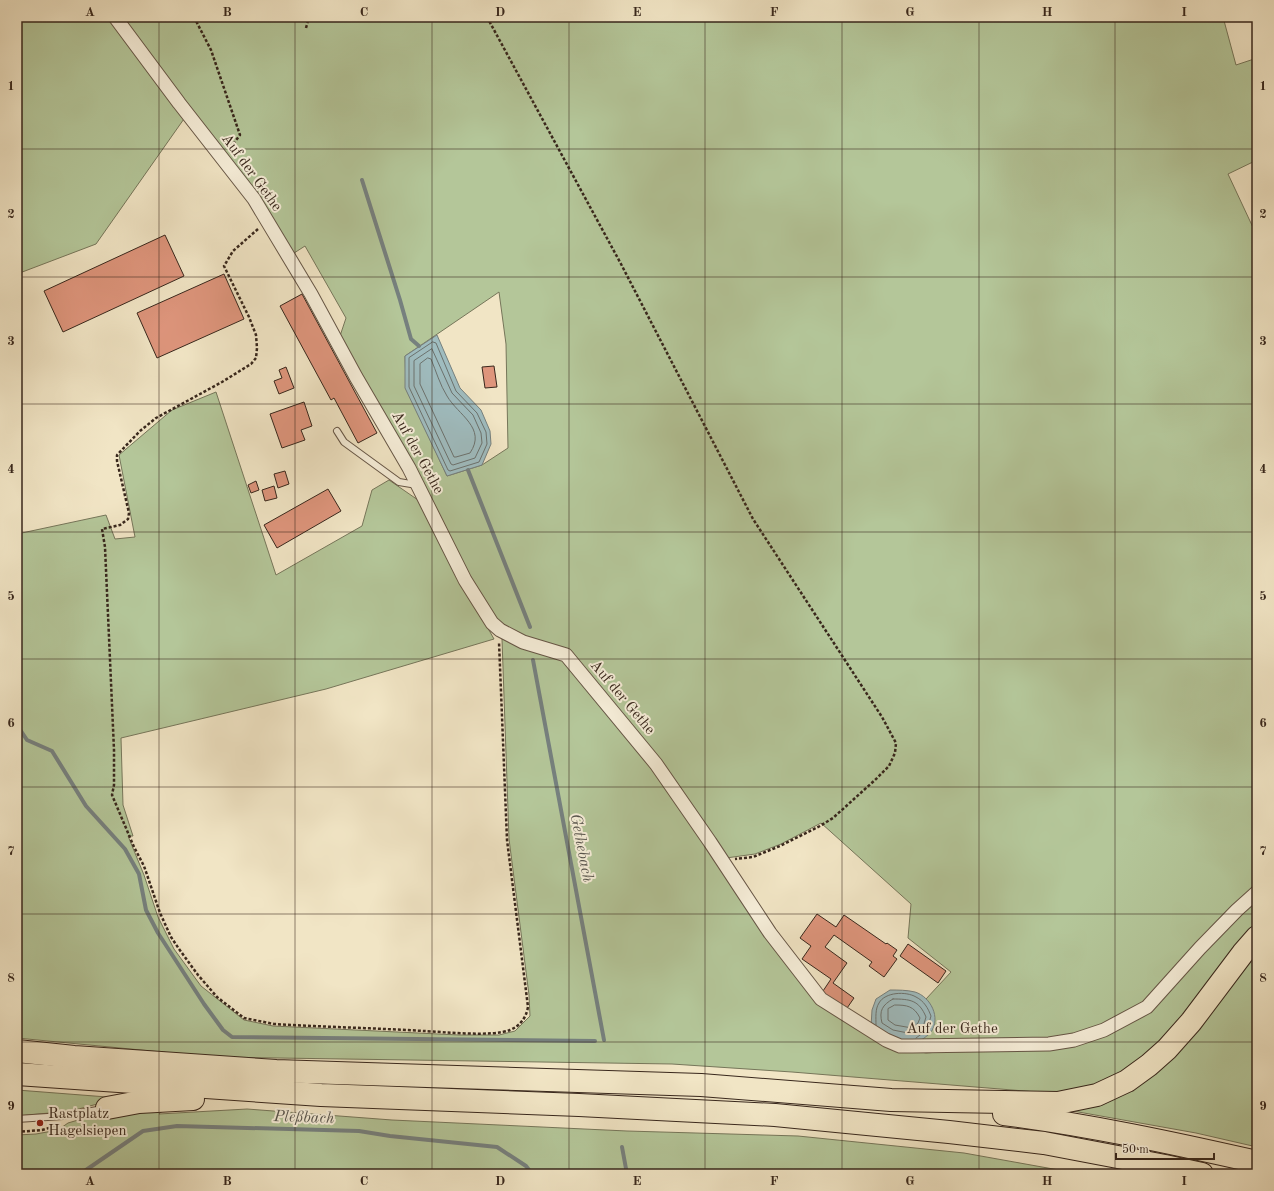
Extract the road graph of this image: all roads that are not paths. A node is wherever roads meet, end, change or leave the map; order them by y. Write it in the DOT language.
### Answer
graph roads {
  1 [pos="115,17"];
  2 [pos="337,431"];
  3 [pos="417,485"];
  4 [pos="1257,892"];
  5 [pos="1257,937"];
  6 [pos="17,1051"];
  7 [pos="17,1074"];
  8 [pos="321,1095"];
  9 [pos="892,1100"];
  10 [pos="107,1108"];
  11 [pos="17,1119"];
  12 [pos="949,1132"];
  13 [pos="1257,1162"];
  14 [pos="1131,1174"];
  15 [pos="1202,1174"];
  1 -- 3 [label="street, Auf der Gethe"];
  2 -- 3 [label="lane"];
  3 -- 4 [label="street, Auf der Gethe"];
  5 -- 9 [label="highway"];
  6 -- 9 [label="highway"];
  7 -- 8 [label="highway"];
  8 -- 10 [label="highway"];
  8 -- 12 [label="highway"];
  9 -- 13 [label="highway"];
  10 -- 11 [label="lane"];
  12 -- 14 [label="highway"];
  12 -- 15 [label="highway"];
}
